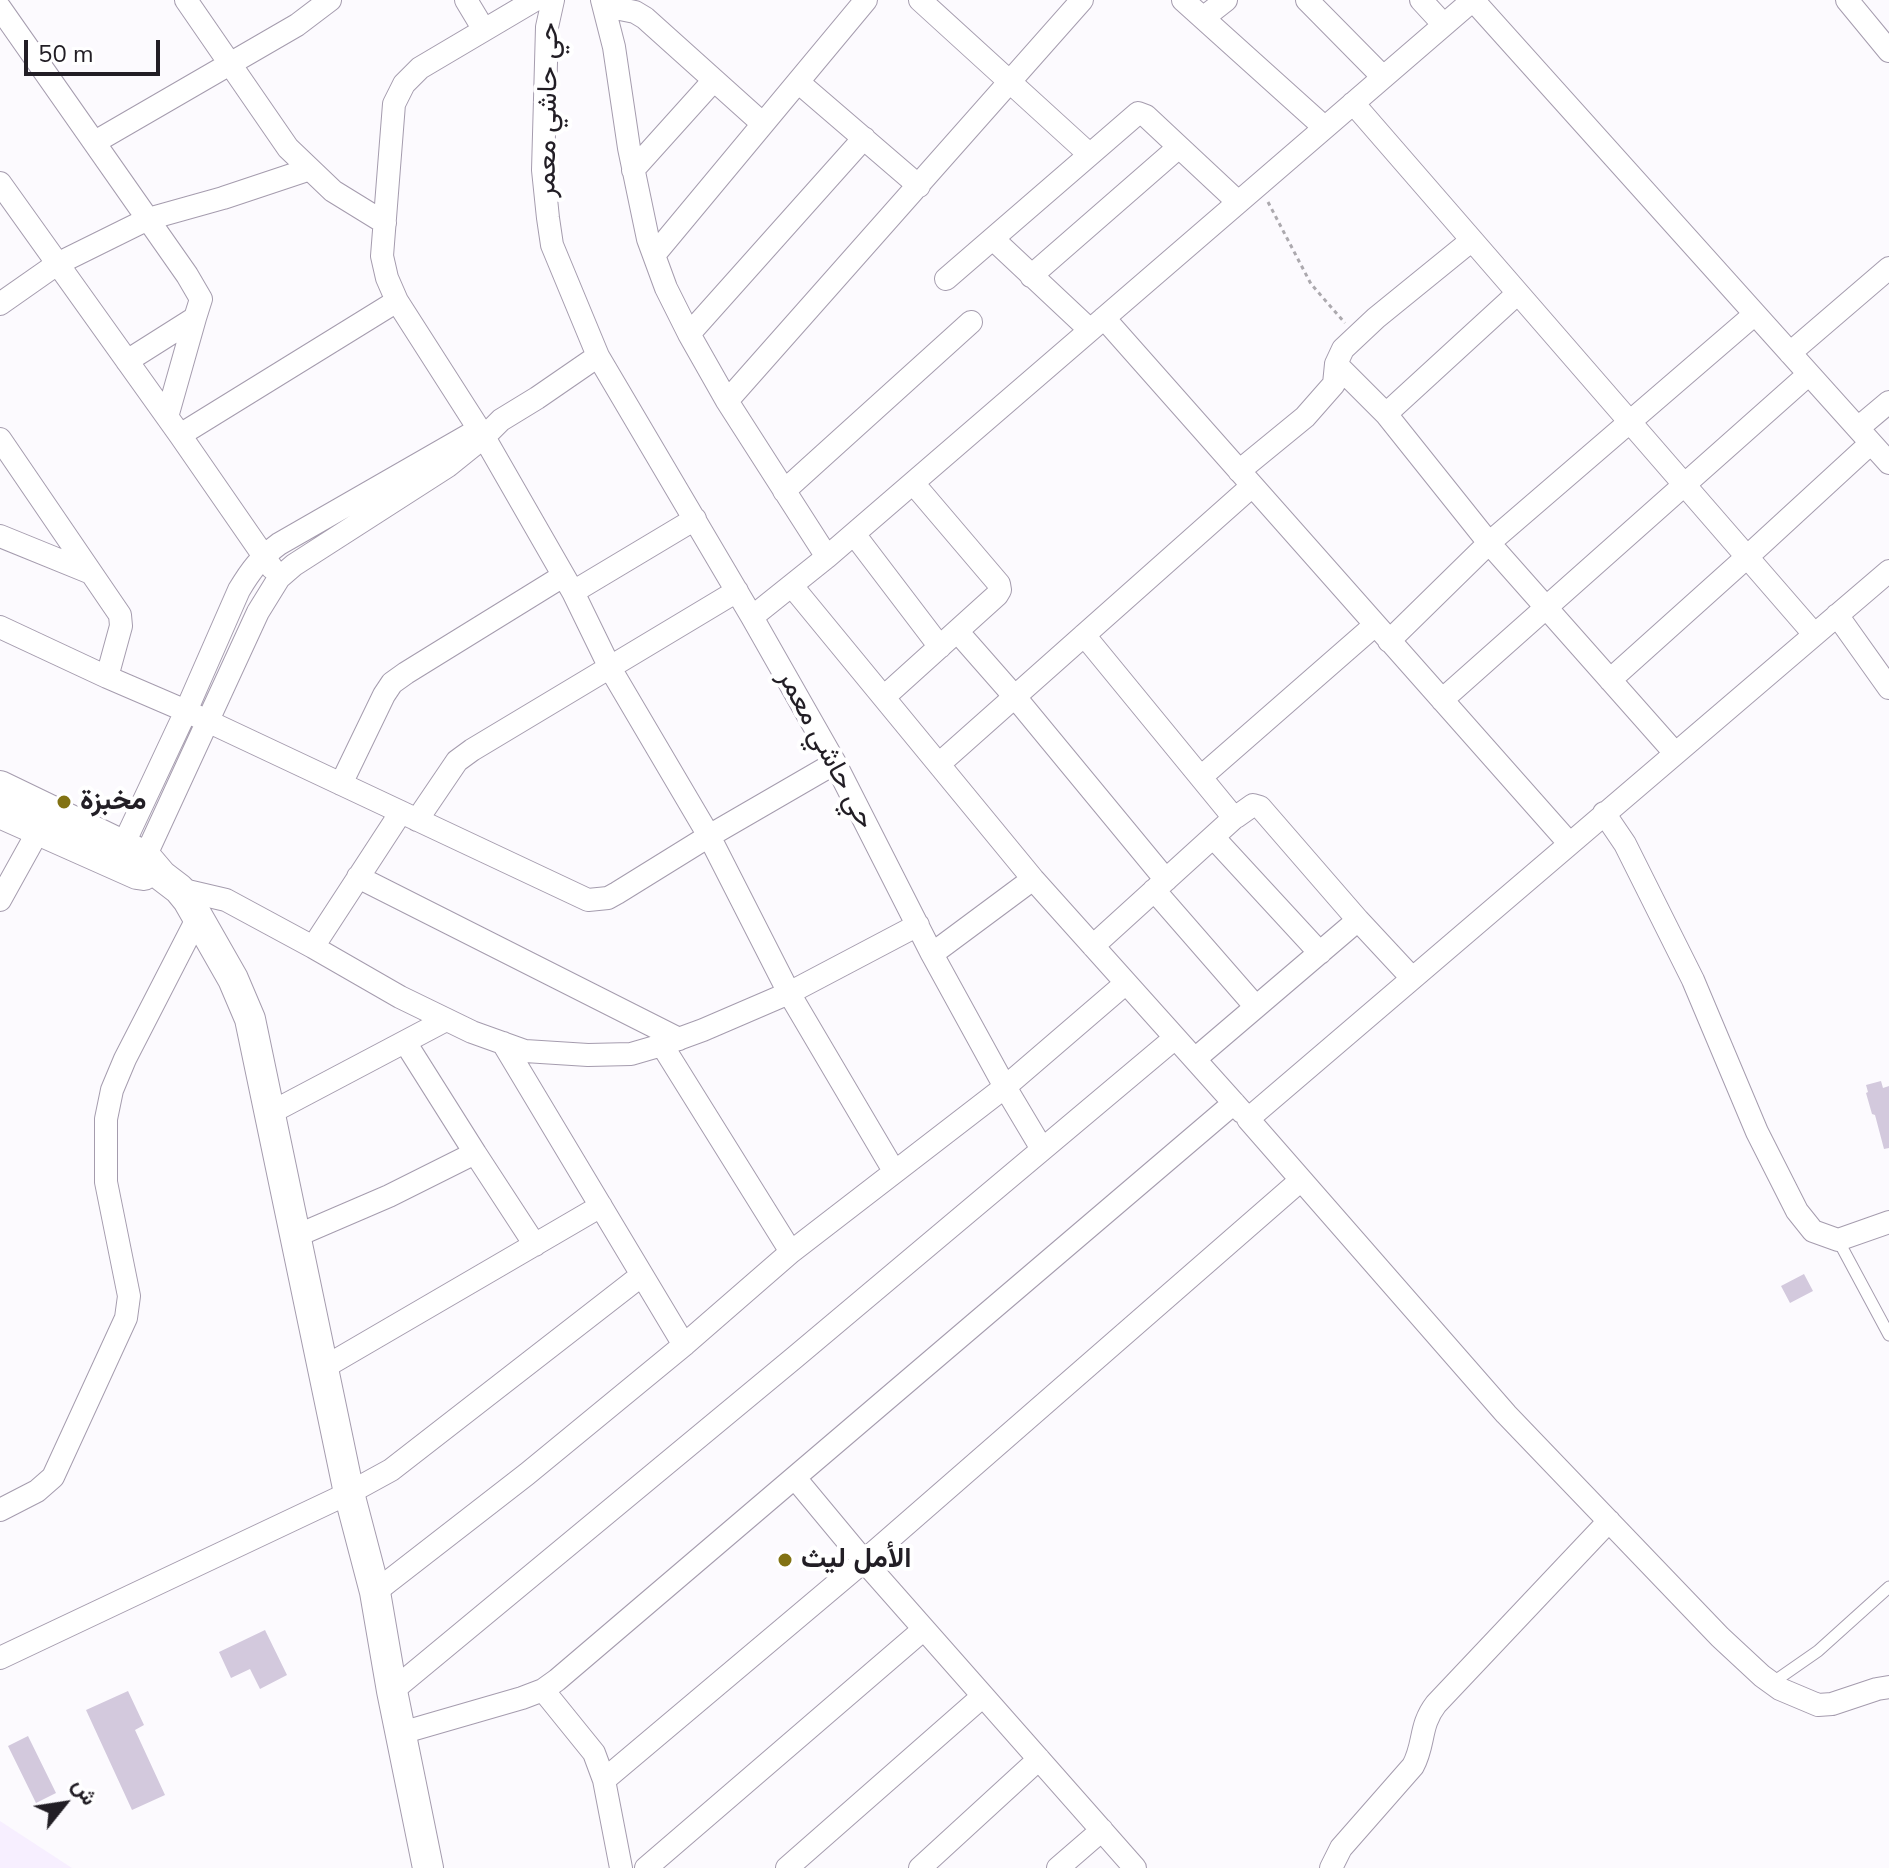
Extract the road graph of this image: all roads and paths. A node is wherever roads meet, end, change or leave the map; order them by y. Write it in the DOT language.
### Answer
graph roads {
  1 [pos="186,0"];
  2 [pos="330,0"];
  3 [pos="466,0"];
  4 [pos="535,0"];
  5 [pos="553,0"];
  6 [pos="866,0"];
  7 [pos="920,0"];
  8 [pos="1051,0"];
  9 [pos="1183,0"];
  10 [pos="1226,0"];
  11 [pos="1307,0"];
  12 [pos="1421,0"];
  13 [pos="1847,0"];
  14 [pos="604,3"];
  15 [pos="640,6"];
  16 [pos="1075,7"];
  17 [pos="0,8"];
  18 [pos="1203,18"];
  19 [pos="1444,25"];
  20 [pos="484,30"];
  21 [pos="1889,51"];
  22 [pos="230,63"];
  23 [pos="1383,77"];
  24 [pos="714,80"];
  25 [pos="798,82"];
  26 [pos="1010,82"];
  27 [pos="1353,103"];
  28 [pos="763,124"];
  29 [pos="1324,127"];
  30 [pos="864,138"];
  31 [pos="95,142"];
  32 [pos="1179,147"];
  33 [pos="1089,154"];
  34 [pos="310,169"];
  35 [pos="633,170"];
  36 [pos="0,183"];
  37 [pos="1258,184"];
  38 [pos="919,186"];
  39 [pos="1238,202"];
  40 [pos="148,219"];
  41 [pos="385,223"];
  42 [pos="993,239"];
  43 [pos="1472,240"];
  44 [pos="654,255"];
  45 [pos="57,264"];
  46 [pos="1889,268"];
  47 [pos="1031,276"];
  48 [pos="946,279"];
  49 [pos="1518,293"];
  50 [pos="397,301"];
  51 [pos="0,304"];
  52 [pos="1755,314"];
  53 [pos="195,318"];
  54 [pos="971,322"];
  55 [pos="1097,324"];
  56 [pos="689,334"];
  57 [pos="1356,336"];
  58 [pos="1790,353"];
  59 [pos="598,356"];
  60 [pos="127,361"];
  61 [pos="1336,364"];
  62 [pos="1809,374"];
  63 [pos="727,401"];
  64 [pos="1889,402"];
  65 [pos="1386,414"];
  66 [pos="1630,422"];
  67 [pos="173,426"];
  68 [pos="485,431"];
  69 [pos="1864,436"];
  70 [pos="1,442"];
  71 [pos="1889,463"];
  72 [pos="1245,478"];
  73 [pos="913,483"];
  74 [pos="1685,485"];
  75 [pos="784,491"];
  76 [pos="695,519"];
  77 [pos="854,534"];
  78 [pos="0,536"];
  79 [pos="1489,543"];
  80 [pos="263,556"];
  81 [pos="827,557"];
  82 [pos="1747,557"];
  83 [pos="1889,571"];
  84 [pos="91,573"];
  85 [pos="279,578"];
  86 [pos="568,584"];
  87 [pos="792,586"];
  88 [pos="737,591"];
  89 [pos="1547,608"];
  90 [pos="1837,615"];
  91 [pos="752,617"];
  92 [pos="0,627"];
  93 [pos="957,631"];
  94 [pos="1382,633"];
  95 [pos="1814,634"];
  96 [pos="1084,635"];
  97 [pos="940,647"];
  98 [pos="610,668"];
  99 [pos="107,677"];
  100 [pos="1610,680"];
  101 [pos="1889,688"];
  102 [pos="884,697"];
  103 [pos="1015,697"];
  104 [pos="1442,700"];
  105 [pos="186,711"];
  106 [pos="208,721"];
  107 [pos="1675,753"];
  108 [pos="835,763"];
  109 [pos="939,764"];
  110 [pos="1201,777"];
  111 [pos="341,784"];
  112 [pos="0,786"];
  113 [pos="0,813"];
  114 [pos="1604,813"];
  115 [pos="409,816"];
  116 [pos="1235,817"];
  117 [pos="44,820"];
  118 [pos="709,836"];
  119 [pos="1213,837"];
  120 [pos="1569,843"];
  121 [pos="144,867"];
  122 [pos="358,877"];
  123 [pos="1033,879"];
  124 [pos="1160,885"];
  125 [pos="0,900"];
  126 [pos="198,917"];
  127 [pos="1358,920"];
  128 [pos="918,925"];
  129 [pos="1093,946"];
  130 [pos="313,947"];
  131 [pos="1320,953"];
  132 [pos="932,954"];
  133 [pos="1412,978"];
  134 [pos="1126,983"];
  135 [pos="789,993"];
  136 [pos="1256,1007"];
  137 [pos="446,1020"];
  138 [pos="1175,1038"];
  139 [pos="405,1042"];
  140 [pos="670,1042"];
  141 [pos="503,1043"];
  142 [pos="1195,1059"];
  143 [pos="1005,1087"];
  144 [pos="1241,1111"];
  145 [pos="270,1113"];
  146 [pos="1042,1149"];
  147 [pos="475,1153"];
  148 [pos="894,1171"];
  149 [pos="1301,1180"];
  150 [pos="601,1206"];
  151 [pos="1889,1222"];
  152 [pos="296,1236"];
  153 [pos="1838,1240"];
  154 [pos="535,1245"];
  155 [pos="791,1252"];
  156 [pos="642,1275"];
  157 [pos="1889,1335"];
  158 [pos="684,1345"];
  159 [pos="323,1368"];
  160 [pos="795,1478"];
  161 [pos="349,1493"];
  162 [pos="0,1510"];
  163 [pos="1609,1521"];
  164 [pos="864,1561"];
  165 [pos="1889,1587"];
  166 [pos="375,1592"];
  167 [pos="924,1629"];
  168 [pos="0,1658"];
  169 [pos="1772,1683"];
  170 [pos="1889,1687"];
  171 [pos="543,1690"];
  172 [pos="392,1691"];
  173 [pos="983,1696"];
  174 [pos="401,1733"];
  175 [pos="1039,1759"];
  176 [pos="604,1780"];
  177 [pos="1102,1830"];
  178 [pos="428,1868"];
  179 [pos="621,1868"];
  180 [pos="646,1868"];
  181 [pos="787,1868"];
  182 [pos="920,1868"];
  183 [pos="1058,1868"];
  184 [pos="1135,1868"];
  185 [pos="1331,1868"];
  1 -- 22 [label="street"];
  2 -- 22 [label="street"];
  3 -- 20 [label="street"];
  4 -- 20 [label="street"];
  5 -- 59 [label="street, حي حاشي معمر"];
  6 -- 25 [label="street"];
  7 -- 26 [label="street"];
  8 -- 16 [label="street"];
  9 -- 18 [label="street"];
  10 -- 18 [label="street"];
  11 -- 23 [label="street"];
  12 -- 19 [label="street"];
  13 -- 21 [label="street"];
  14 -- 15 [label="street"];
  14 -- 35 [label="street"];
  15 -- 24 [label="street"];
  16 -- 26 [label="street"];
  17 -- 31 [label="street"];
  18 -- 29 [label="street"];
  19 -- 23 [label="street"];
  19 -- 52 [label="street"];
  20 -- 41 [label="street"];
  22 -- 31 [label="street"];
  22 -- 34 [label="street"];
  23 -- 27 [label="street"];
  24 -- 28 [label="street"];
  24 -- 35 [label="street"];
  25 -- 28 [label="street"];
  25 -- 30 [label="street"];
  26 -- 33 [label="street"];
  26 -- 38 [label="street"];
  27 -- 29 [label="street"];
  27 -- 43 [label="street"];
  28 -- 44 [label="street"];
  29 -- 37 [label="street"];
  30 -- 38 [label="street"];
  30 -- 56 [label="street"];
  31 -- 40 [label="street"];
  32 -- 33 [label="street"];
  32 -- 39 [label="street"];
  32 -- 47 [label="street"];
  33 -- 42 [label="street"];
  34 -- 40 [label="street"];
  34 -- 41 [label="street"];
  35 -- 44 [label="street"];
  36 -- 45 [label="street"];
  37 -- 39 [label="street"];
  37 -- 57 [label="path"];
  38 -- 63 [label="street"];
  39 -- 55 [label="street"];
  40 -- 45 [label="street"];
  40 -- 53 [label="street"];
  41 -- 50 [label="street"];
  42 -- 47 [label="street"];
  42 -- 48 [label="street"];
  43 -- 49 [label="street"];
  43 -- 57 [label="street"];
  44 -- 56 [label="street"];
  45 -- 51 [label="street"];
  45 -- 60 [label="street"];
  46 -- 58 [label="street"];
  47 -- 55 [label="street"];
  49 -- 65 [label="street"];
  49 -- 66 [label="street"];
  50 -- 67 [label="street"];
  50 -- 68 [label="street"];
  52 -- 58 [label="street"];
  52 -- 66 [label="street"];
  53 -- 60 [label="street"];
  53 -- 67 [label="street"];
  54 -- 75 [label="street"];
  55 -- 72 [label="street"];
  55 -- 73 [label="street"];
  56 -- 63 [label="street"];
  57 -- 61 [label="street"];
  58 -- 62 [label="street"];
  59 -- 68 [label="street"];
  59 -- 76 [label="street, حي حاشي معمر"];
  60 -- 67 [label="street"];
  61 -- 65 [label="street"];
  61 -- 72 [label="street"];
  62 -- 69 [label="street"];
  62 -- 74 [label="street"];
  63 -- 75 [label="street"];
  64 -- 69 [label="street"];
  65 -- 79 [label="street"];
  66 -- 74 [label="street"];
  66 -- 79 [label="street"];
  67 -- 80 [label="street"];
  68 -- 80 [label="street"];
  68 -- 85 [label="street"];
  68 -- 86 [label="street"];
  69 -- 71 [label="street"];
  69 -- 82 [label="street"];
  70 -- 84 [label="street"];
  72 -- 94 [label="street"];
  72 -- 96 [label="street"];
  73 -- 77 [label="street"];
  73 -- 93 [label="street"];
  74 -- 82 [label="street"];
  74 -- 89 [label="street"];
  75 -- 81 [label="street"];
  76 -- 86 [label="street"];
  76 -- 88 [label="street, حي حاشي معمر"];
  77 -- 81 [label="street"];
  77 -- 97 [label="street"];
  78 -- 84 [label="street"];
  79 -- 89 [label="street"];
  79 -- 94 [label="street"];
  80 -- 85 [label="street"];
  80 -- 105 [label="street"];
  81 -- 87 [label="street"];
  82 -- 95 [label="street"];
  82 -- 100 [label="street"];
  83 -- 90 [label="street"];
  84 -- 99 [label="street"];
  85 -- 106 [label="street"];
  86 -- 98 [label="street"];
  86 -- 111 [label="street"];
  87 -- 91 [label="street"];
  87 -- 102 [label="street"];
  88 -- 91 [label="street, حي حاشي معمر"];
  88 -- 98 [label="street"];
  89 -- 100 [label="street"];
  89 -- 104 [label="street"];
  90 -- 95 [label="street"];
  90 -- 101 [label="street"];
  91 -- 108 [label="street, حي حاشي معمر"];
  92 -- 99 [label="street"];
  93 -- 97 [label="street"];
  93 -- 103 [label="street"];
  94 -- 104 [label="street"];
  94 -- 110 [label="street"];
  95 -- 107 [label="street"];
  96 -- 103 [label="street"];
  96 -- 110 [label="street"];
  97 -- 102 [label="street"];
  98 -- 115 [label="street"];
  98 -- 118 [label="street"];
  99 -- 105 [label="street"];
  100 -- 107 [label="street"];
  102 -- 109 [label="street"];
  103 -- 109 [label="street"];
  103 -- 124 [label="street"];
  104 -- 120 [label="street"];
  105 -- 106 [label="street"];
  105 -- 121 [label="street"];
  106 -- 111 [label="street"];
  106 -- 121 [label="street"];
  107 -- 114 [label="street"];
  108 -- 118 [label="street"];
  108 -- 128 [label="street, حي حاشي معمر"];
  109 -- 123 [label="street"];
  110 -- 116 [label="street"];
  111 -- 115 [label="street"];
  112 -- 117 [label="street"];
  113 -- 117 [label="street"];
  114 -- 120 [label="street"];
  114 -- 153 [label="street"];
  115 -- 118 [label="street"];
  115 -- 122 [label="street"];
  116 -- 119 [label="street"];
  116 -- 127 [label="street"];
  117 -- 121 [label="street"];
  117 -- 125 [label="street"];
  118 -- 135 [label="street"];
  119 -- 124 [label="street"];
  119 -- 131 [label="street"];
  120 -- 133 [label="street"];
  121 -- 126 [label="street"];
  121 -- 130 [label="street"];
  122 -- 130 [label="street"];
  122 -- 140 [label="street"];
  123 -- 129 [label="street"];
  123 -- 132 [label="street"];
  124 -- 129 [label="street"];
  124 -- 136 [label="street"];
  126 -- 145 [label="street"];
  126 -- 162 [label="street"];
  127 -- 131 [label="street"];
  127 -- 133 [label="street"];
  128 -- 132 [label="street, حي حاشي معمر"];
  128 -- 135 [label="street"];
  129 -- 134 [label="street"];
  130 -- 137 [label="street"];
  131 -- 136 [label="street"];
  132 -- 143 [label="street, حي حاشي معمر"];
  133 -- 144 [label="street"];
  134 -- 138 [label="street"];
  134 -- 143 [label="street"];
  135 -- 140 [label="street"];
  135 -- 148 [label="street"];
  136 -- 142 [label="street"];
  137 -- 139 [label="street"];
  137 -- 141 [label="street"];
  138 -- 142 [label="street"];
  138 -- 146 [label="street"];
  139 -- 145 [label="street"];
  139 -- 147 [label="street"];
  140 -- 141 [label="street"];
  140 -- 155 [label="street"];
  141 -- 150 [label="street"];
  142 -- 144 [label="street"];
  143 -- 146 [label="street, حي حاشي معمر"];
  143 -- 148 [label="street"];
  144 -- 149 [label="street"];
  144 -- 160 [label="street"];
  145 -- 152 [label="street"];
  146 -- 172 [label="street"];
  147 -- 152 [label="street"];
  147 -- 154 [label="street"];
  148 -- 155 [label="street"];
  149 -- 163 [label="street"];
  149 -- 164 [label="street"];
  150 -- 154 [label="street"];
  150 -- 156 [label="street"];
  151 -- 153 [label="street"];
  152 -- 159 [label="street"];
  153 -- 157 [label="lane"];
  154 -- 159 [label="street"];
  155 -- 158 [label="street"];
  156 -- 158 [label="street"];
  156 -- 161 [label="street"];
  158 -- 166 [label="street"];
  159 -- 161 [label="street"];
  160 -- 164 [label="street"];
  160 -- 171 [label="street"];
  161 -- 166 [label="street"];
  161 -- 168 [label="street"];
  163 -- 169 [label="street"];
  163 -- 185 [label="street"];
  164 -- 167 [label="street"];
  164 -- 176 [label="street"];
  165 -- 169 [label="lane"];
  166 -- 172 [label="street"];
  167 -- 173 [label="street"];
  167 -- 180 [label="street"];
  169 -- 170 [label="street"];
  171 -- 174 [label="street"];
  171 -- 176 [label="street"];
  172 -- 174 [label="street"];
  173 -- 175 [label="street"];
  173 -- 181 [label="street"];
  174 -- 178 [label="street"];
  175 -- 177 [label="street"];
  175 -- 182 [label="street"];
  176 -- 179 [label="street"];
  177 -- 183 [label="street"];
  177 -- 184 [label="street"];
}
